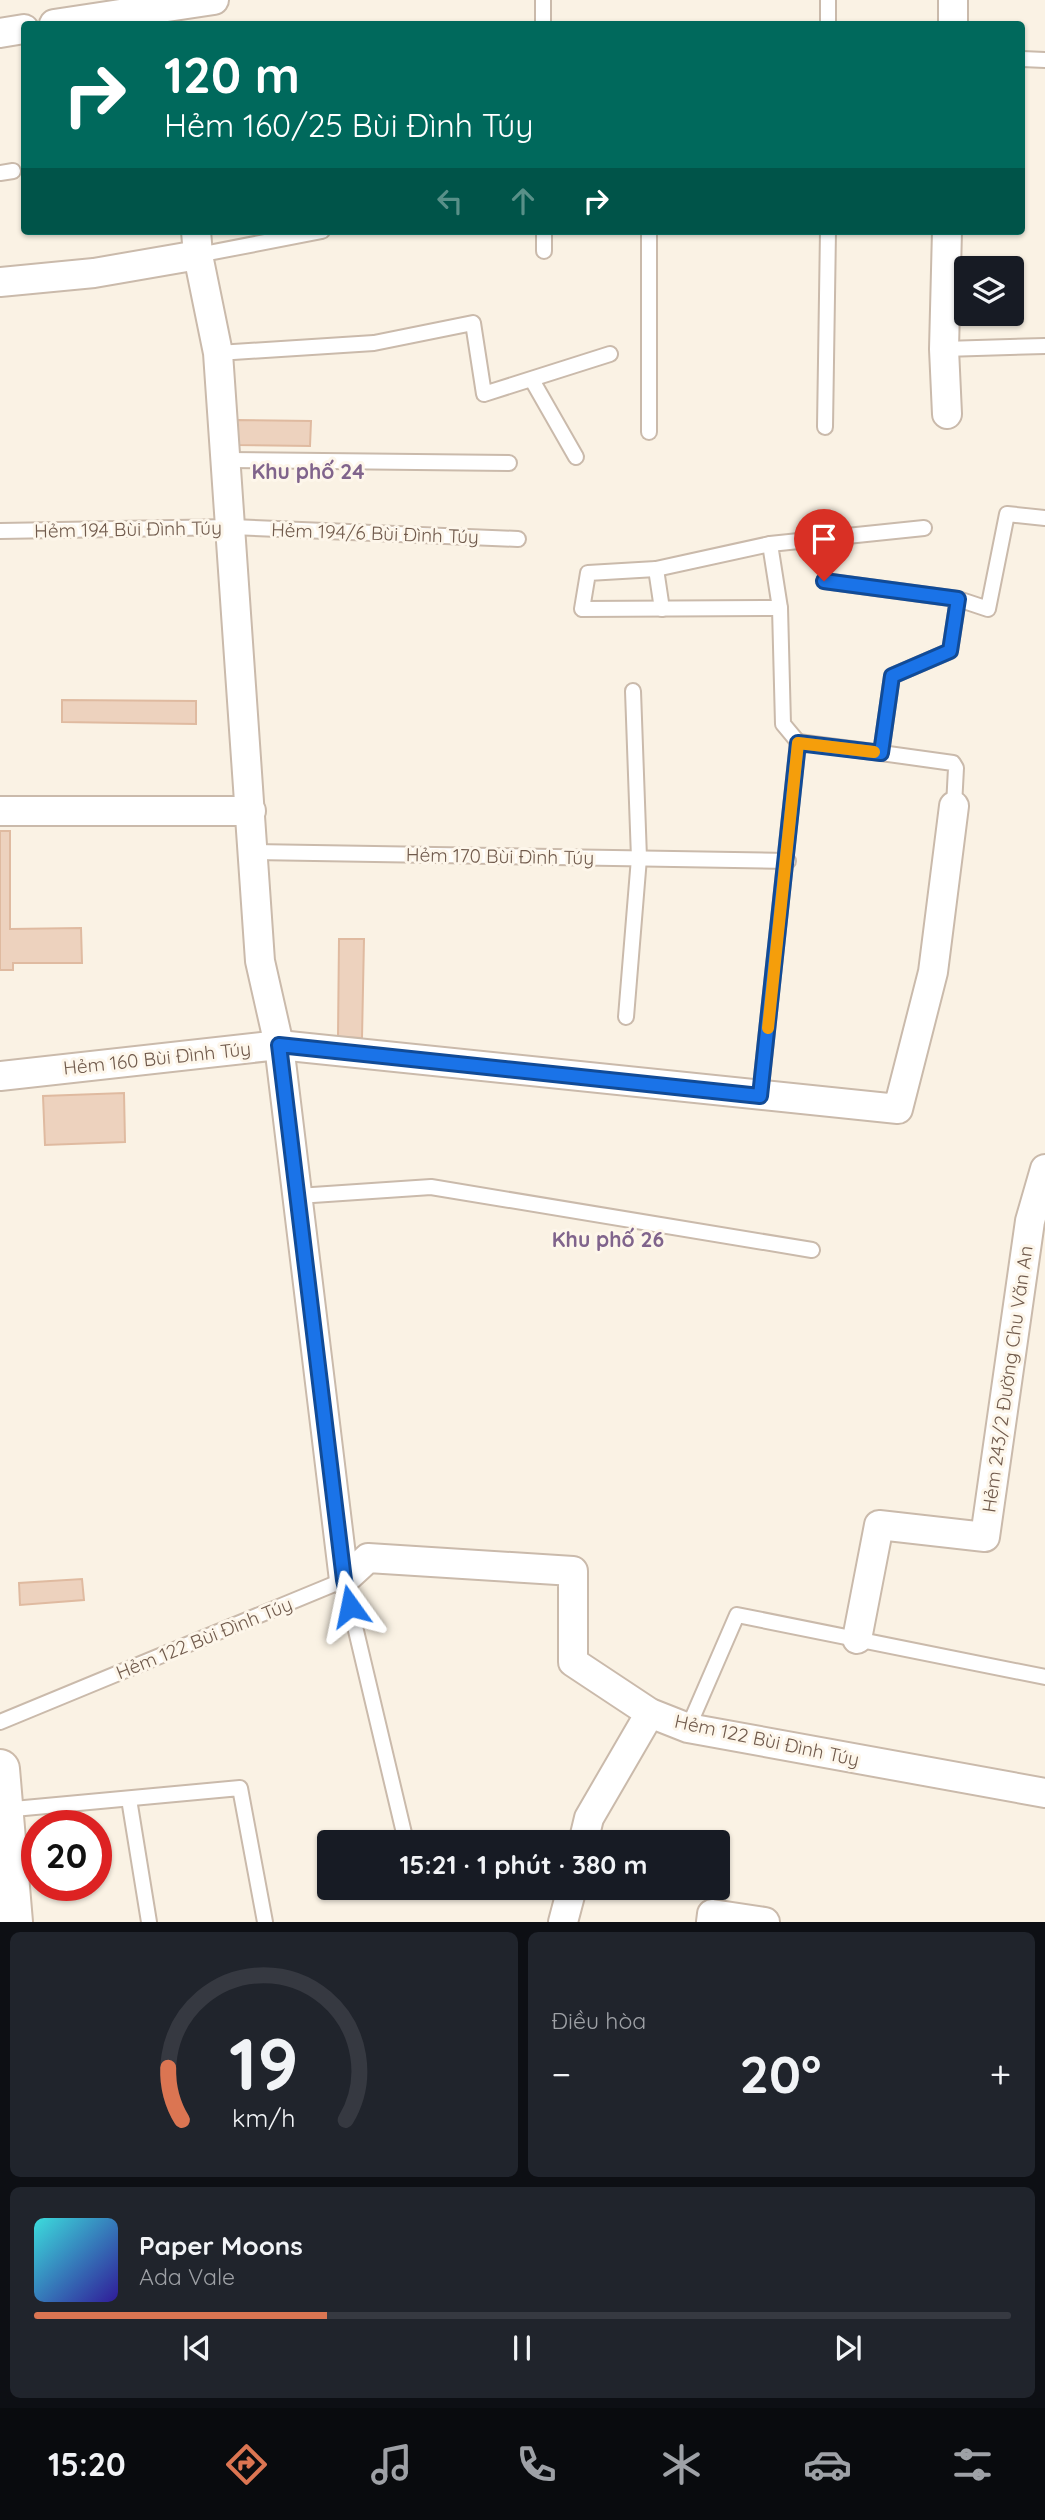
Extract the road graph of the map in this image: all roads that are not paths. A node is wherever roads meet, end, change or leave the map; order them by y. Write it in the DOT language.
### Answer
graph roads {
  1 [pos="214,0"];
  2 [pos="543,0"];
  3 [pos="828,0"];
  4 [pos="953,0"];
  5 [pos="178,15"];
  6 [pos="95,21"];
  7 [pos="543,21"];
  8 [pos="828,21"];
  9 [pos="953,21"];
  10 [pos="21,30"];
  11 [pos="0,33"];
  12 [pos="1025,59"];
  13 [pos="1045,60"];
  14 [pos="280,235"];
  15 [pos="544,235"];
  16 [pos="649,235"];
  17 [pos="828,235"];
  18 [pos="947,235"];
  19 [pos="197,243"];
  20 [pos="544,251"];
  21 [pos="0,282"];
  22 [pos="1045,346"];
  23 [pos="944,349"];
  24 [pos="218,354"];
  25 [pos="610,354"];
  26 [pos="532,380"];
  27 [pos="947,414"];
  28 [pos="825,427"];
  29 [pos="649,432"];
  30 [pos="576,457"];
  31 [pos="227,460"];
  32 [pos="509,463"];
  33 [pos="1045,518"];
  34 [pos="232,527"];
  35 [pos="924,528"];
  36 [pos="0,531"];
  37 [pos="518,539"];
  38 [pos="770,544"];
  39 [pos="656,569"];
  40 [pos="824,581"];
  41 [pos="958,599"];
  42 [pos="780,608"];
  43 [pos="662,609"];
  44 [pos="634,691"];
  45 [pos="798,743"];
  46 [pos="881,753"];
  47 [pos="954,806"];
  48 [pos="0,811"];
  49 [pos="251,811"];
  50 [pos="253,852"];
  51 [pos="639,859"];
  52 [pos="788,861"];
  53 [pos="626,1017"];
  54 [pos="279,1045"];
  55 [pos="0,1076"];
  56 [pos="760,1096"];
  57 [pos="1045,1169"];
  58 [pos="298,1196"];
  59 [pos="812,1250"];
  60 [pos="344,1580"];
  61 [pos="857,1639"];
  62 [pos="1045,1677"];
  63 [pos="650,1713"];
  64 [pos="0,1722"];
  65 [pos="688,1728"];
  66 [pos="0,1769"];
  67 [pos="1045,1793"];
  68 [pos="129,1799"];
  69 [pos="1,1810"];
  70 [pos="403,1830"];
  71 [pos="586,1830"];
  72 [pos="569,1900"];
  73 [pos="13,1922"];
  74 [pos="149,1922"];
  75 [pos="265,1922"];
  76 [pos="564,1922"];
  77 [pos="711,1922"];
  78 [pos="765,1922"];
  1 -- 5 [label="street"];
  2 -- 7 [label="lane"];
  3 -- 8 [label="lane"];
  4 -- 9 [label="street"];
  5 -- 6 [label="street"];
  10 -- 11 [label="street"];
  12 -- 13 [label="lane"];
  14 -- 19 [label="lane"];
  15 -- 20 [label="lane"];
  16 -- 29 [label="lane"];
  17 -- 28 [label="lane"];
  18 -- 23 [label="street"];
  19 -- 21 [label="street"];
  19 -- 24 [label="street, Hẻm 194 Bùi Đình Túy"];
  22 -- 23 [label="lane"];
  23 -- 27 [label="street"];
  24 -- 26 [label="lane"];
  24 -- 31 [label="street, Hẻm 194 Bùi Đình Túy"];
  25 -- 26 [label="lane"];
  26 -- 30 [label="lane"];
  31 -- 32 [label="lane"];
  31 -- 34 [label="street, Hẻm 194 Bùi Đình Túy"];
  33 -- 41 [label="lane"];
  34 -- 36 [label="lane, Hẻm 194 Bùi Đình Túy"];
  34 -- 37 [label="lane, Hẻm 194/6 Bùi Đình Túy"];
  34 -- 49 [label="street"];
  35 -- 38 [label="lane"];
  38 -- 39 [label="lane"];
  38 -- 42 [label="lane"];
  39 -- 43 [label="lane"];
  39 -- 43 [label="lane"];
  40 -- 41 [label="lane"];
  41 -- 46 [label="lane"];
  42 -- 43 [label="lane"];
  42 -- 45 [label="lane"];
  44 -- 51 [label="lane"];
  45 -- 46 [label="lane"];
  45 -- 52 [label="lane"];
  46 -- 47 [label="lane"];
  47 -- 56 [label="street"];
  48 -- 49 [label="street"];
  49 -- 50 [label="street"];
  50 -- 51 [label="lane, Hẻm 170 Bùi Đình Túy"];
  50 -- 54 [label="street"];
  51 -- 52 [label="lane, Hẻm 170 Bùi Đình Túy"];
  51 -- 53 [label="lane"];
  52 -- 56 [label="lane"];
  54 -- 55 [label="street, Hẻm 160 Bùi Đình Túy"];
  54 -- 56 [label="street"];
  54 -- 58 [label="street, Hẻm 160 Bùi Đình Túy"];
  57 -- 61 [label="street, Hẻm 243/2 Đường Chu Văn An"];
  58 -- 59 [label="lane"];
  58 -- 60 [label="street, Hẻm 160 Bùi Đình Túy"];
  60 -- 63 [label="street, Hẻm 122 Bùi Đình Túy"];
  60 -- 64 [label="lane, Hẻm 122 Bùi Đình Túy"];
  60 -- 70 [label="lane"];
  61 -- 62 [label="lane"];
  61 -- 65 [label="lane"];
  63 -- 65 [label="street, Hẻm 122 Bùi Đình Túy"];
  63 -- 71 [label="street"];
  65 -- 67 [label="street, Hẻm 122 Bùi Đình Túy"];
  66 -- 69 [label="street"];
  68 -- 69 [label="lane"];
  68 -- 74 [label="lane"];
  68 -- 75 [label="lane"];
  69 -- 73 [label="street"];
  72 -- 76 [label="street"];
  77 -- 78 [label="street"];
}
